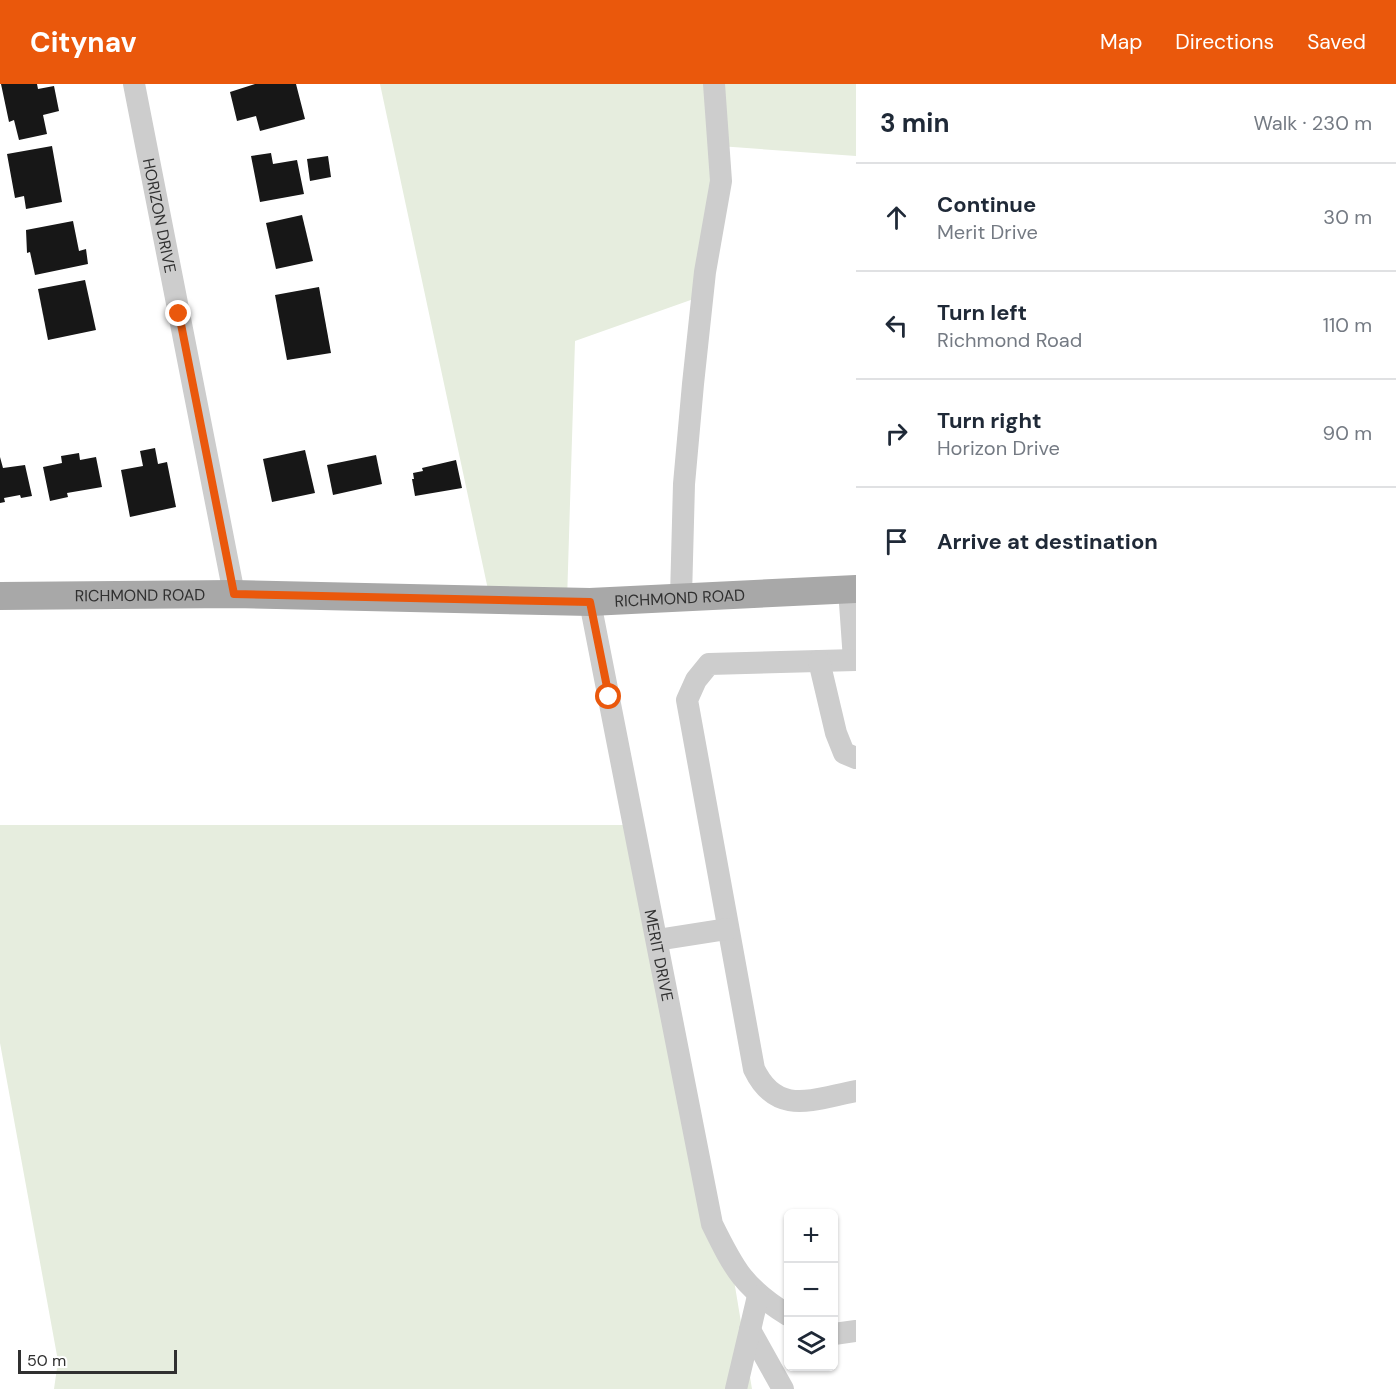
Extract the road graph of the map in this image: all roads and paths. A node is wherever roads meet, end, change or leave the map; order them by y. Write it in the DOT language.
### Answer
graph roads {
  1 [pos="134,84"];
  2 [pos="714,84"];
  3 [pos="853,589"];
  4 [pos="234,594"];
  5 [pos="0,596"];
  6 [pos="681,597"];
  7 [pos="590,602"];
  8 [pos="855,660"];
  9 [pos="819,661"];
  10 [pos="856,758"];
  11 [pos="727,929"];
  12 [pos="657,940"];
  13 [pos="856,1091"];
  14 [pos="758,1296"];
  15 [pos="784,1312"];
  16 [pos="750,1330"];
  17 [pos="856,1331"];
  18 [pos="838,1333"];
  19 [pos="736,1389"];
  20 [pos="783,1389"];
  1 -- 4 [label="street, HORIZON DRIVE"];
  2 -- 6 [label="street"];
  3 -- 6 [label="main road, RICHMOND ROAD"];
  3 -- 8 [label="street"];
  4 -- 5 [label="main road, RICHMOND ROAD"];
  4 -- 7 [label="main road, RICHMOND ROAD"];
  6 -- 7 [label="main road, RICHMOND ROAD"];
  7 -- 12 [label="street, MERIT DRIVE"];
  8 -- 9 [label="street"];
  9 -- 10 [label="street"];
  9 -- 11 [label="street"];
  11 -- 12 [label="street"];
  11 -- 13 [label="street"];
  12 -- 14 [label="street, MERIT DRIVE"];
  14 -- 15 [label="street, MERIT DRIVE"];
  14 -- 16 [label="street"];
  16 -- 19 [label="street"];
  16 -- 20 [label="street"];
  17 -- 18 [label="street"];
}
